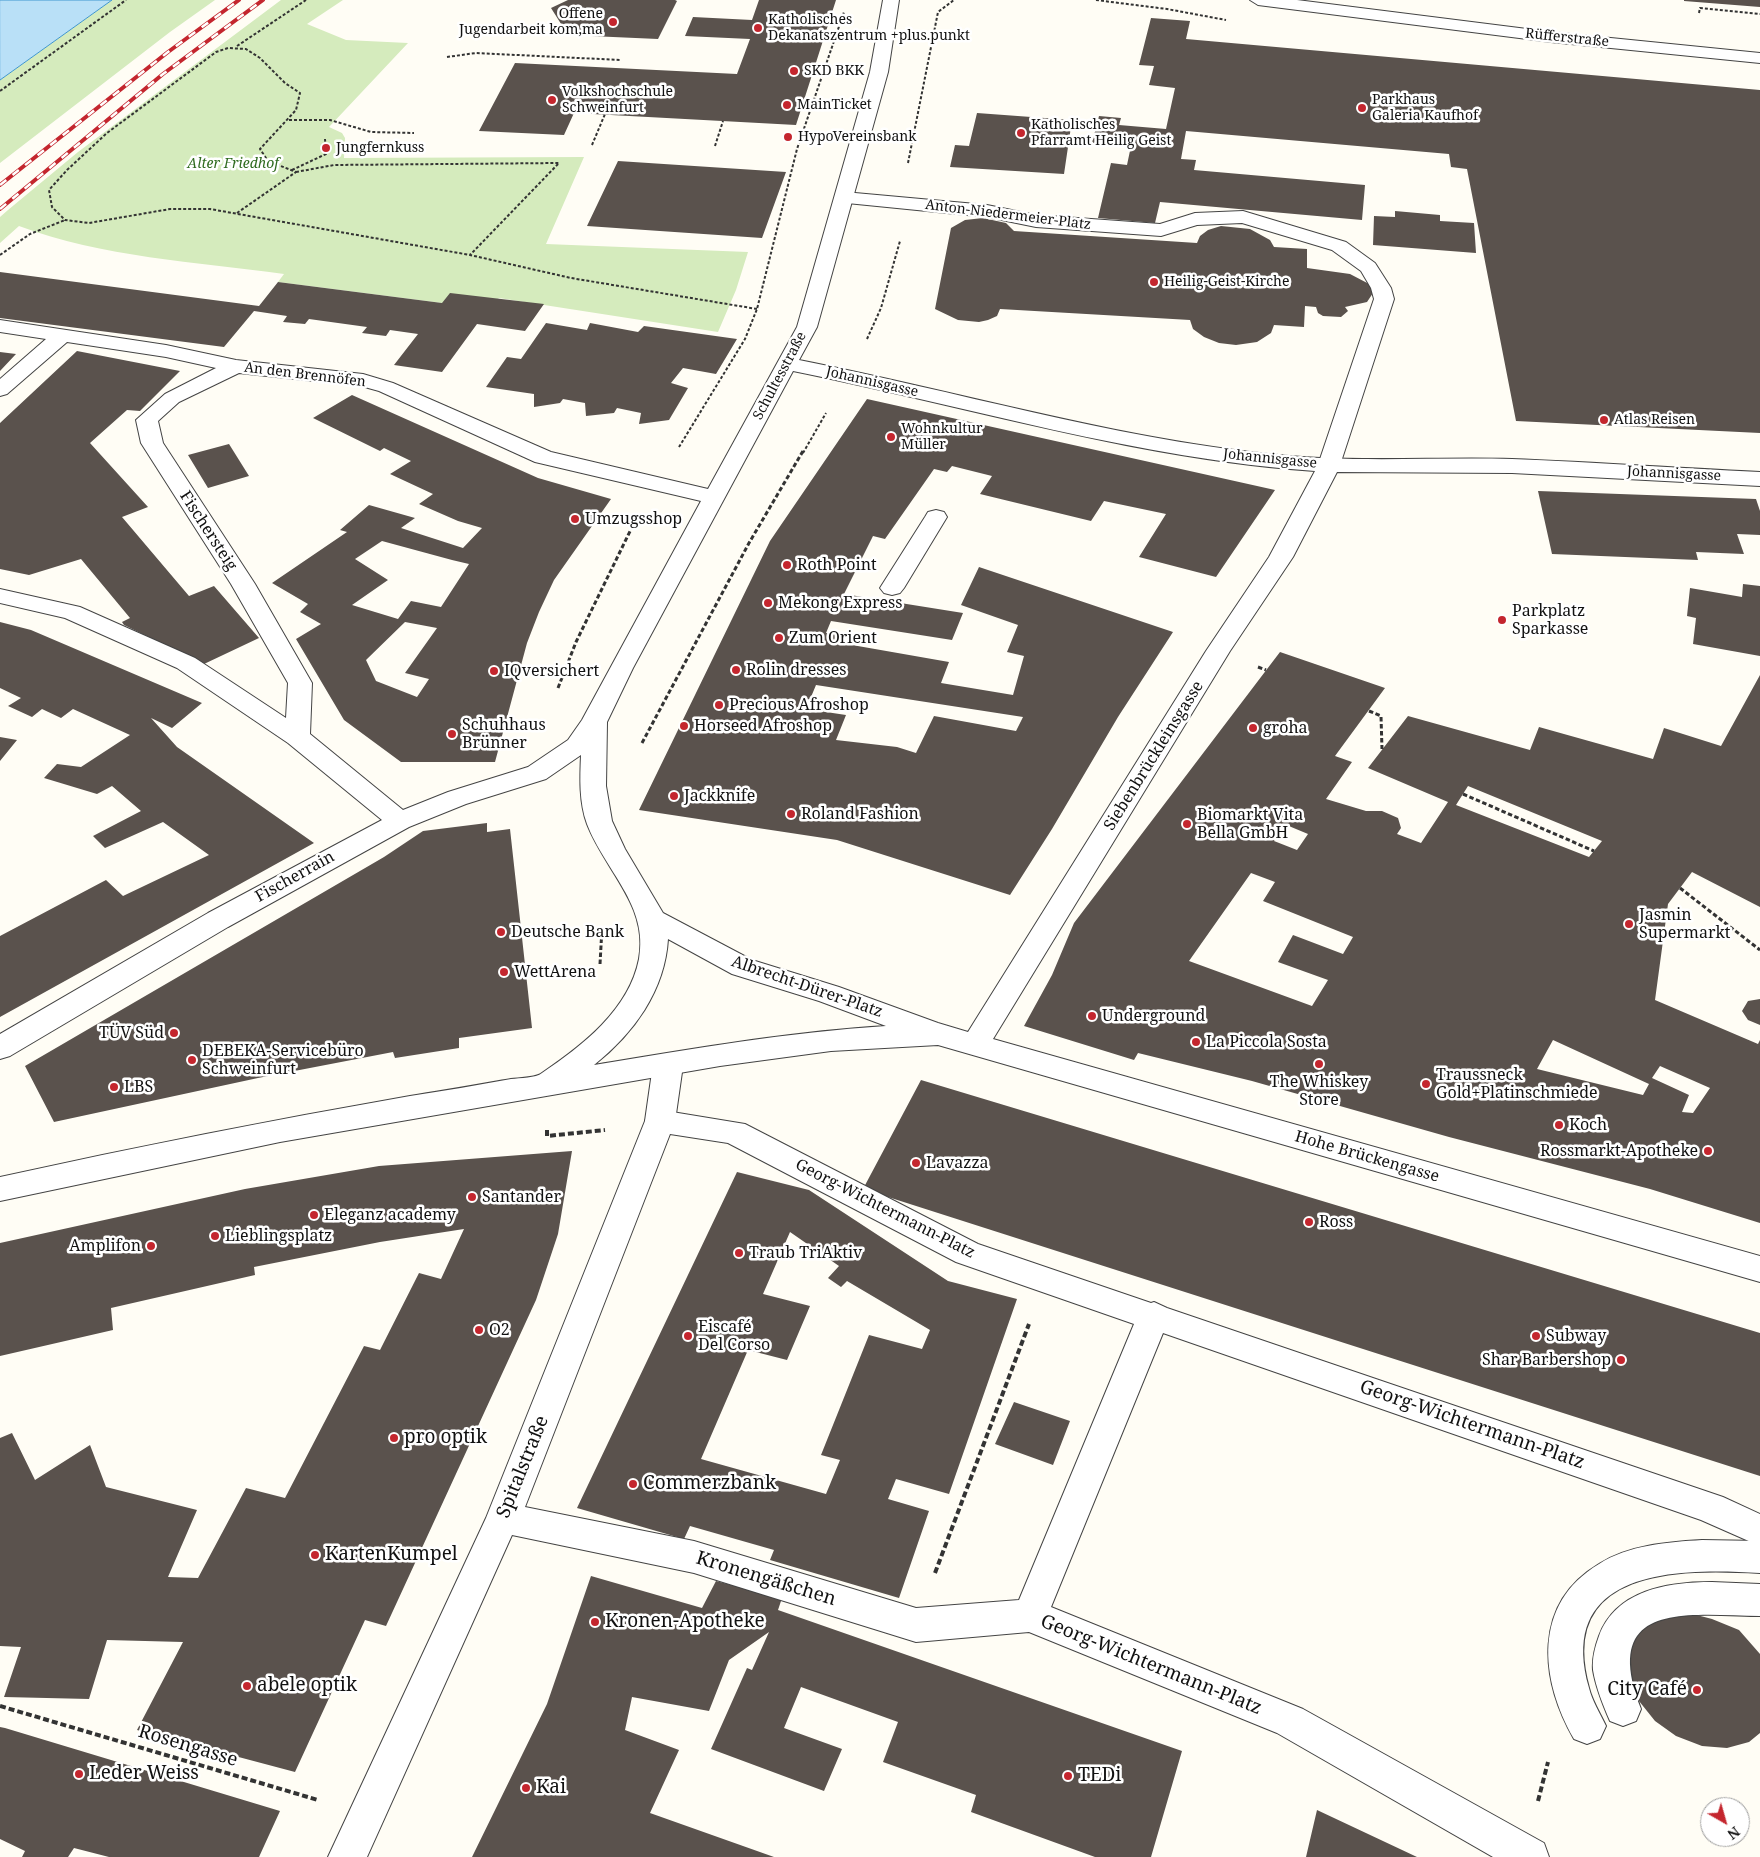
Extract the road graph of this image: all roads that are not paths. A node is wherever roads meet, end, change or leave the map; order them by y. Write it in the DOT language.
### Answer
graph roads {
  1 [pos="891,0"];
  2 [pos="1258,0"];
  3 [pos="1760,58"];
  4 [pos="844,198"];
  5 [pos="0,326"];
  6 [pos="64,334"];
  7 [pos="788,364"];
  8 [pos="236,366"];
  9 [pos="0,390"];
  10 [pos="1329,465"];
  11 [pos="1760,478"];
  12 [pos="714,497"];
  13 [pos="936,517"];
  14 [pos="892,588"];
  15 [pos="0,596"];
  16 [pos="594,722"];
  17 [pos="297,737"];
  18 [pos="400,821"];
  19 [pos="652,919"];
  20 [pos="938,1034"];
  21 [pos="975,1044"];
  22 [pos="0,1048"];
  23 [pos="668,1065"];
  24 [pos="544,1085"];
  25 [pos="660,1121"];
  26 [pos="0,1189"];
  27 [pos="1760,1269"];
  28 [pos="1154,1315"];
  29 [pos="503,1518"];
  30 [pos="1760,1530"];
  31 [pos="1760,1558"];
  32 [pos="1760,1600"];
  33 [pos="1030,1616"];
  34 [pos="1623,1709"];
  35 [pos="1587,1726"];
  36 [pos="347,1857"];
  37 [pos="1530,1857"];
  1 -- 4 [label="street, Schultesstraße"];
  2 -- 3 [label="street, Rüfferstraße"];
  4 -- 7 [label="street, Schultesstraße"];
  4 -- 10 [label="street, Anton-Niedermeier-Platz"];
  5 -- 6 [label="street, An den Brennöfen"];
  6 -- 8 [label="street, An den Brennöfen"];
  6 -- 9 [label="street"];
  7 -- 10 [label="street, Johannisgasse"];
  7 -- 12 [label="street, Schultesstraße"];
  8 -- 12 [label="street, An den Brennöfen"];
  8 -- 17 [label="street, Fischersteig"];
  10 -- 11 [label="street, Johannisgasse"];
  10 -- 21 [label="street, Siebenbrückleinsgasse"];
  12 -- 16 [label="street, Schultesstraße"];
  13 -- 14 [label="street"];
  15 -- 17 [label="street"];
  16 -- 18 [label="street, Fischerrain"];
  16 -- 19 [label="street"];
  17 -- 18 [label="street"];
  18 -- 22 [label="street, Fischerrain"];
  19 -- 20 [label="street, Albrecht-Dürer-Platz"];
  19 -- 24 [label="street"];
  20 -- 21 [label="street, Albrecht-Dürer-Platz"];
  20 -- 23 [label="street, Albrecht-Dürer-Platz"];
  21 -- 27 [label="street, Hohe Brückengasse"];
  23 -- 24 [label="street"];
  23 -- 25 [label="street, Spitalstraße"];
  24 -- 26 [label="street"];
  25 -- 28 [label="street, Georg-Wichtermann-Platz"];
  25 -- 29 [label="street, Spitalstraße"];
  28 -- 30 [label="street, Georg-Wichtermann-Platz"];
  28 -- 33 [label="street, Georg-Wichtermann-Platz"];
  29 -- 33 [label="street, Kronengäßchen"];
  29 -- 36 [label="street, Spitalstraße"];
  31 -- 35 [label="street"];
  32 -- 34 [label="street"];
  33 -- 37 [label="street, Georg-Wichtermann-Platz"];
}
